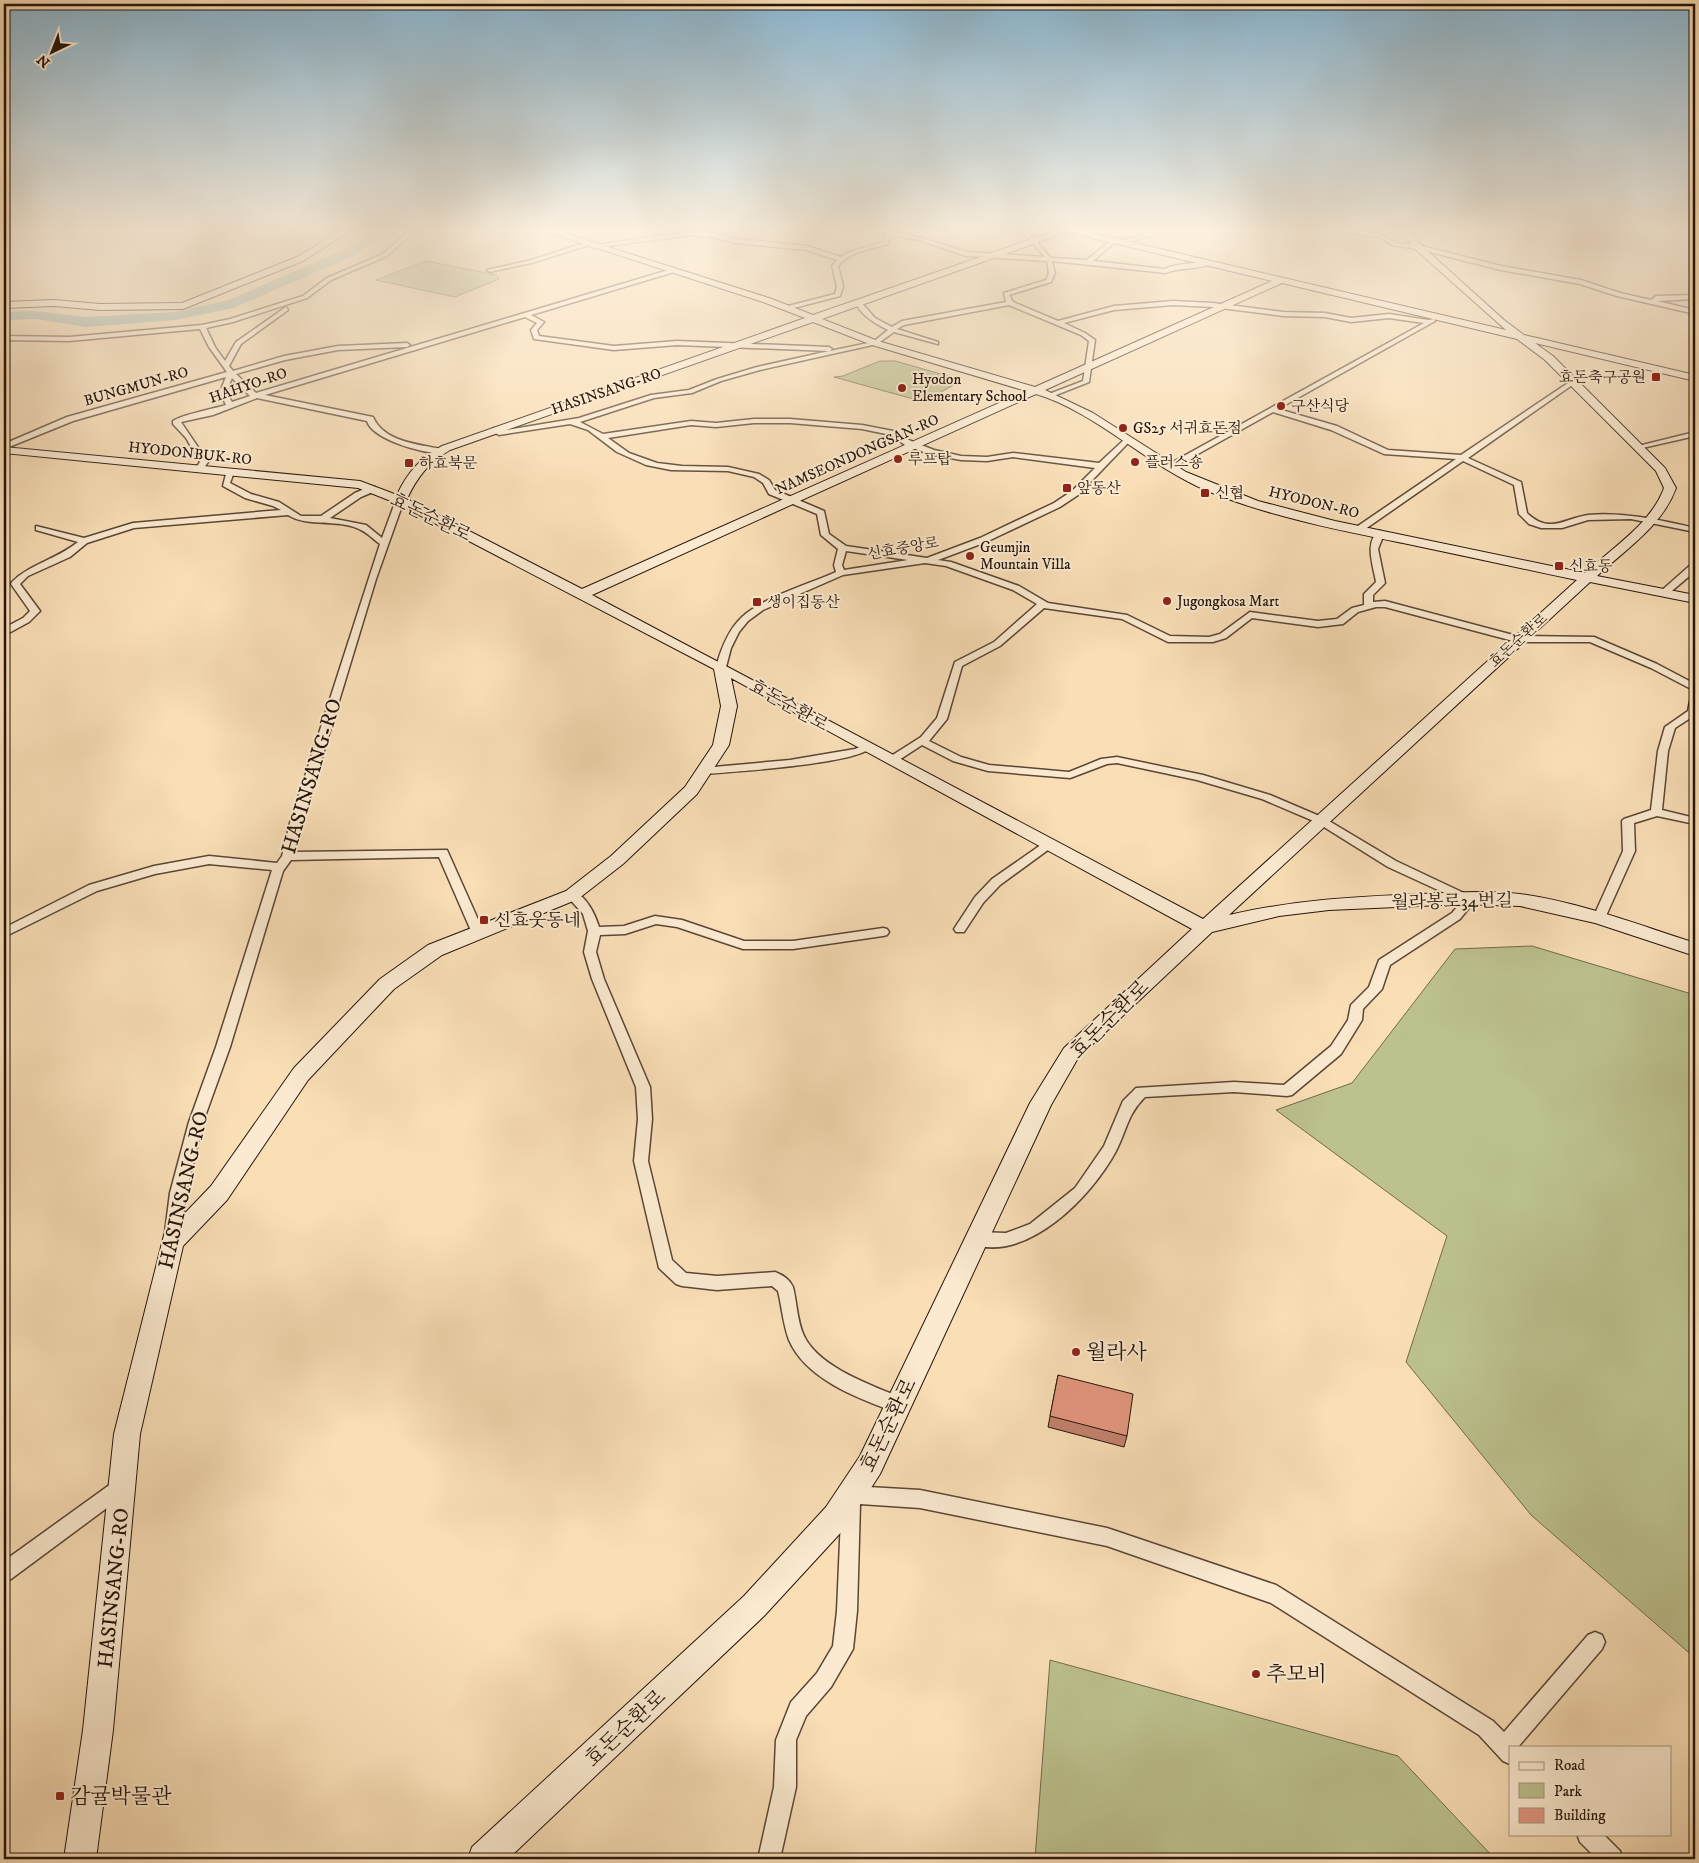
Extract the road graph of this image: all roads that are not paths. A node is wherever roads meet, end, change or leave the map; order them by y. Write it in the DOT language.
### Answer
graph roads {
  1 [pos="253,314"];
  2 [pos="280,314"];
  3 [pos="529,314"];
  4 [pos="801,314"];
  5 [pos="826,314"];
  6 [pos="866,314"];
  7 [pos="951,314"];
  8 [pos="1036,314"];
  9 [pos="1092,314"];
  10 [pos="1206,314"];
  11 [pos="1283,314"];
  12 [pos="1421,314"];
  13 [pos="1492,314"];
  14 [pos="525,315"];
  15 [pos="1438,318"];
  16 [pos="813,319"];
  17 [pos="1429,322"];
  18 [pos="1058,323"];
  19 [pos="202,327"];
  20 [pos="892,329"];
  21 [pos="4,338"];
  22 [pos="1525,338"];
  23 [pos="876,342"];
  24 [pos="427,344"];
  25 [pos="737,345"];
  26 [pos="846,349"];
  27 [pos="1571,349"];
  28 [pos="922,356"];
  29 [pos="1549,358"];
  30 [pos="1090,366"];
  31 [pos="228,369"];
  32 [pos="1695,378"];
  33 [pos="1573,382"];
  34 [pos="1036,391"];
  35 [pos="1051,395"];
  36 [pos="255,396"];
  37 [pos="229,404"];
  38 [pos="1272,409"];
  39 [pos="572,422"];
  40 [pos="494,430"];
  41 [pos="1695,434"];
  42 [pos="604,436"];
  43 [pos="1126,440"];
  44 [pos="914,445"];
  45 [pos="1638,447"];
  46 [pos="4,448"];
  47 [pos="438,451"];
  48 [pos="1463,458"];
  49 [pos="1102,466"];
  50 [pos="1168,466"];
  51 [pos="199,469"];
  52 [pos="230,472"];
  53 [pos="412,474"];
  54 [pos="366,487"];
  55 [pos="400,500"];
  56 [pos="789,500"];
  57 [pos="289,512"];
  58 [pos="323,519"];
  59 [pos="1651,520"];
  60 [pos="39,528"];
  61 [pos="1358,530"];
  62 [pos="1695,530"];
  63 [pos="1380,534"];
  64 [pos="84,541"];
  65 [pos="385,544"];
  66 [pos="844,548"];
  67 [pos="928,560"];
  68 [pos="1695,564"];
  69 [pos="841,573"];
  70 [pos="1588,578"];
  71 [pos="1664,593"];
  72 [pos="582,594"];
  73 [pos="1695,599"];
  74 [pos="1043,605"];
  75 [pos="1368,606"];
  76 [pos="4,632"];
  77 [pos="1517,639"];
  78 [pos="721,667"];
  79 [pos="1695,688"];
  80 [pos="1695,701"];
  81 [pos="922,741"];
  82 [pos="867,747"];
  83 [pos="892,760"];
  84 [pos="703,771"];
  85 [pos="1656,812"];
  86 [pos="1320,820"];
  87 [pos="1695,821"];
  88 [pos="1048,844"];
  89 [pos="288,856"];
  90 [pos="280,867"];
  91 [pos="572,895"];
  92 [pos="1468,898"];
  93 [pos="1599,918"];
  94 [pos="1204,928"];
  95 [pos="960,929"];
  96 [pos="594,931"];
  97 [pos="883,932"];
  98 [pos="4,933"];
  99 [pos="478,933"];
  100 [pos="1695,950"];
  101 [pos="977,1239"];
  102 [pos="172,1242"];
  103 [pos="898,1405"];
  104 [pos="124,1485"];
  105 [pos="851,1495"];
  106 [pos="4,1572"];
  107 [pos="1595,1642"];
  108 [pos="1510,1746"];
  109 [pos="1507,1750"];
  110 [pos="1590,1836"];
  111 [pos="80,1859"];
  112 [pos="484,1859"];
  113 [pos="769,1859"];
  114 [pos="1612,1859"];
  1 -- 19 [label="street"];
  2 -- 31 [label="street"];
  3 -- 14 [label="street, HAHYO-RO"];
  4 -- 16 [label="street, HYODON-RO"];
  5 -- 16 [label="street, HASINSANG-RO"];
  6 -- 20 [label="street"];
  7 -- 20 [label="street"];
  8 -- 18 [label="street"];
  9 -- 18 [label="street"];
  10 -- 30 [label="street, NAMSEONDONGSAN-RO"];
  11 -- 17 [label="street"];
  12 -- 15 [label="street"];
  13 -- 22 [label="street"];
  14 -- 24 [label="street, HAHYO-RO"];
  14 -- 25 [label="street"];
  15 -- 17 [label="street"];
  15 -- 22 [label="street"];
  16 -- 23 [label="street, HYODON-RO"];
  16 -- 25 [label="street, HASINSANG-RO"];
  17 -- 38 [label="street"];
  18 -- 30 [label="street"];
  19 -- 21 [label="street"];
  19 -- 31 [label="street"];
  20 -- 23 [label="street"];
  20 -- 28 [label="street"];
  22 -- 27 [label="street"];
  22 -- 29 [label="street, 효돈순환로"];
  23 -- 26 [label="street"];
  23 -- 28 [label="street, HYODON-RO"];
  24 -- 31 [label="street, BUNGMUN-RO"];
  24 -- 36 [label="street, HAHYO-RO"];
  25 -- 26 [label="street"];
  25 -- 40 [label="street, HASINSANG-RO"];
  26 -- 39 [label="street"];
  27 -- 29 [label="street"];
  27 -- 32 [label="street"];
  28 -- 34 [label="street, HYODON-RO"];
  29 -- 33 [label="street, 효돈순환로"];
  30 -- 34 [label="street, NAMSEONDONGSAN-RO"];
  30 -- 35 [label="street"];
  31 -- 36 [label="street"];
  31 -- 37 [label="street"];
  31 -- 46 [label="street, BUNGMUN-RO"];
  33 -- 45 [label="street, 효돈순환로"];
  33 -- 48 [label="street"];
  34 -- 35 [label="street, HYODON-RO"];
  34 -- 44 [label="street, NAMSEONDONGSAN-RO"];
  35 -- 43 [label="street, HYODON-RO"];
  36 -- 37 [label="street, HAHYO-RO"];
  36 -- 47 [label="street"];
  37 -- 51 [label="street, HAHYO-RO"];
  38 -- 48 [label="street"];
  38 -- 50 [label="street"];
  39 -- 40 [label="street"];
  39 -- 42 [label="street"];
  40 -- 47 [label="street, HASINSANG-RO"];
  41 -- 45 [label="street"];
  42 -- 44 [label="street"];
  42 -- 56 [label="street"];
  43 -- 49 [label="street, 신효중앙로"];
  43 -- 50 [label="street, HYODON-RO"];
  44 -- 49 [label="street"];
  44 -- 56 [label="street, NAMSEONDONGSAN-RO"];
  45 -- 59 [label="street, 효돈순환로"];
  46 -- 51 [label="street, HYODONBUK-RO"];
  47 -- 53 [label="street, HASINSANG-RO"];
  48 -- 59 [label="street"];
  48 -- 61 [label="street"];
  49 -- 67 [label="street, 신효중앙로"];
  50 -- 61 [label="street, HYODON-RO"];
  51 -- 52 [label="street, HYODONBUK-RO"];
  52 -- 54 [label="street, HYODONBUK-RO"];
  52 -- 57 [label="street"];
  53 -- 54 [label="street"];
  53 -- 55 [label="street, HASINSANG-RO"];
  54 -- 55 [label="street, 효돈순환로"];
  54 -- 58 [label="street"];
  55 -- 65 [label="street, HASINSANG-RO"];
  55 -- 72 [label="street, 효돈순환로"];
  56 -- 66 [label="street"];
  56 -- 72 [label="street, NAMSEONDONGSAN-RO"];
  57 -- 58 [label="street"];
  57 -- 64 [label="street"];
  58 -- 65 [label="street"];
  59 -- 62 [label="street"];
  59 -- 70 [label="street, 효돈순환로"];
  60 -- 64 [label="street"];
  61 -- 63 [label="street, HYODON-RO"];
  63 -- 70 [label="street, HYODON-RO"];
  63 -- 75 [label="street"];
  64 -- 76 [label="street"];
  65 -- 89 [label="street, HASINSANG-RO"];
  66 -- 67 [label="street"];
  66 -- 69 [label="street"];
  67 -- 69 [label="street, 신효중앙로"];
  67 -- 74 [label="street"];
  68 -- 71 [label="street"];
  69 -- 78 [label="street, 신효중앙로"];
  70 -- 71 [label="street, HYODON-RO"];
  70 -- 77 [label="street, 효돈순환로"];
  71 -- 73 [label="street, HYODON-RO"];
  72 -- 78 [label="street, 효돈순환로"];
  74 -- 75 [label="street"];
  74 -- 81 [label="street"];
  75 -- 77 [label="street"];
  77 -- 79 [label="street"];
  77 -- 86 [label="street, 효돈순환로"];
  78 -- 82 [label="street, 효돈순환로"];
  78 -- 84 [label="street"];
  80 -- 85 [label="street"];
  81 -- 83 [label="street"];
  81 -- 86 [label="street"];
  82 -- 83 [label="street, 효돈순환로"];
  82 -- 84 [label="street"];
  83 -- 88 [label="street, 효돈순환로"];
  84 -- 91 [label="street"];
  85 -- 87 [label="street"];
  85 -- 93 [label="street"];
  86 -- 92 [label="street"];
  86 -- 94 [label="street, 효돈순환로"];
  88 -- 94 [label="street, 효돈순환로"];
  88 -- 95 [label="street"];
  89 -- 90 [label="street, HASINSANG-RO"];
  89 -- 99 [label="street"];
  90 -- 98 [label="street"];
  90 -- 102 [label="street, HASINSANG-RO"];
  91 -- 96 [label="street"];
  91 -- 99 [label="street"];
  92 -- 93 [label="street, 월라봉로34번길"];
  92 -- 94 [label="street, 월라봉로34번길"];
  92 -- 101 [label="street"];
  93 -- 100 [label="street, 월라봉로34번길"];
  94 -- 101 [label="street, 효돈순환로"];
  96 -- 97 [label="street"];
  96 -- 103 [label="street"];
  99 -- 102 [label="street"];
  101 -- 103 [label="street, 효돈순환로"];
  102 -- 104 [label="street, HASINSANG-RO"];
  103 -- 105 [label="street, 효돈순환로"];
  104 -- 106 [label="street"];
  104 -- 111 [label="street, HASINSANG-RO"];
  105 -- 109 [label="street"];
  105 -- 112 [label="street, 효돈순환로"];
  105 -- 113 [label="street"];
  107 -- 108 [label="street"];
  110 -- 114 [label="street"];
}
